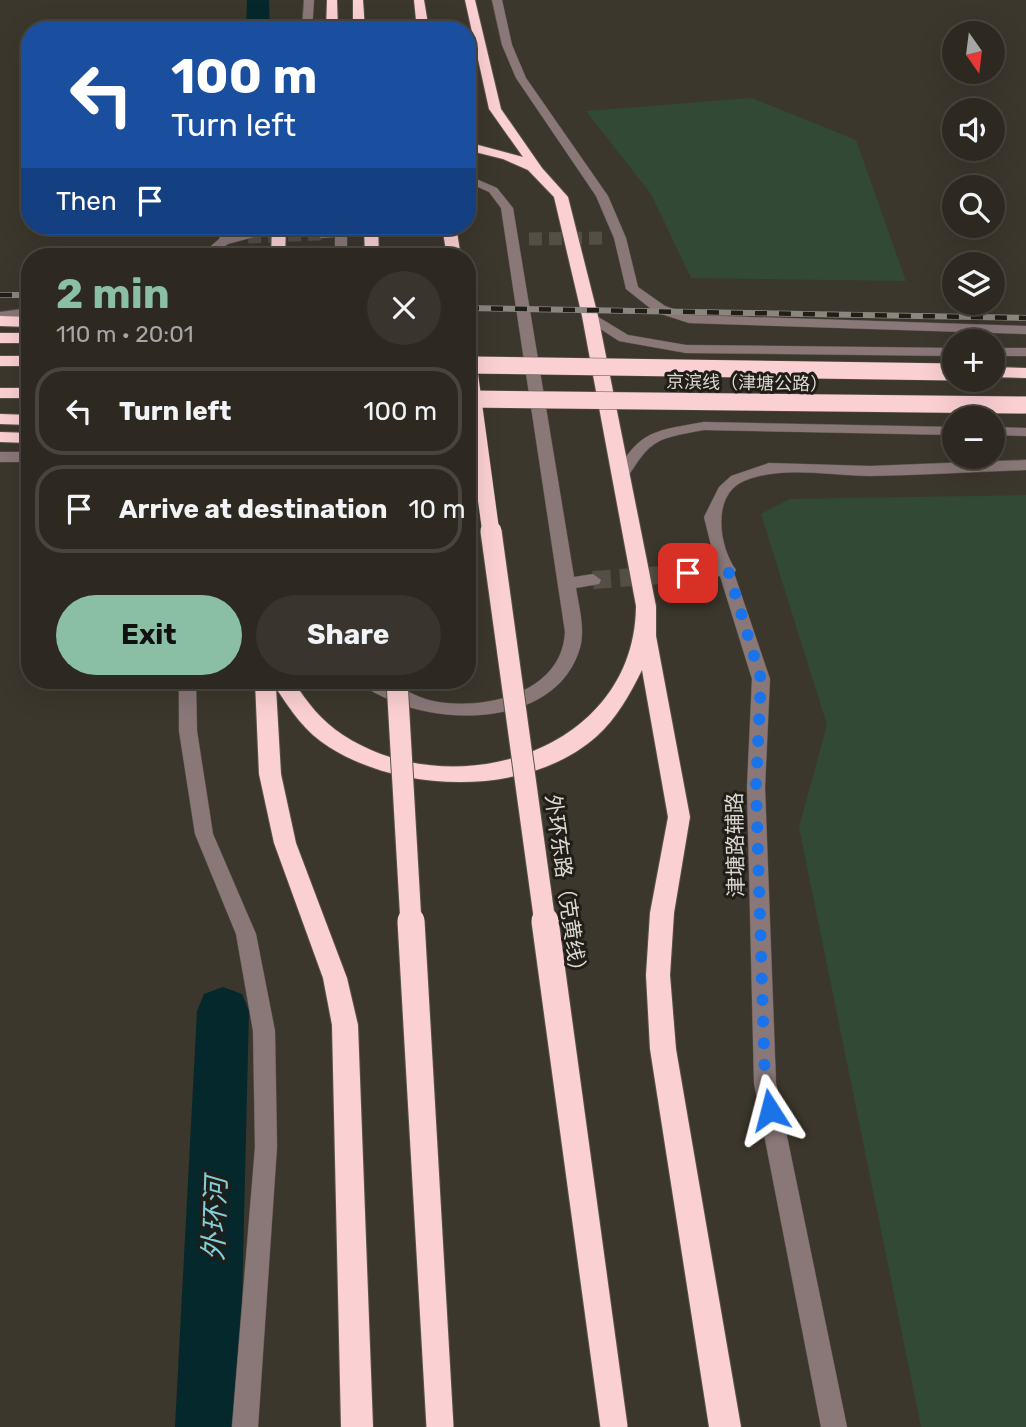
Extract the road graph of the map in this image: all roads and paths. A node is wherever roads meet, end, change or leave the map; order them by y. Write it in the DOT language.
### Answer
graph roads {
  1 [pos="309,0"];
  2 [pos="332,0"];
  3 [pos="358,0"];
  4 [pos="419,0"];
  5 [pos="470,0"];
  6 [pos="497,0"];
  7 [pos="308,21"];
  8 [pos="332,21"];
  9 [pos="359,21"];
  10 [pos="422,21"];
  11 [pos="475,21"];
  12 [pos="476,26"];
  13 [pos="476,148"];
  14 [pos="540,171"];
  15 [pos="476,181"];
  16 [pos="227,235"];
  17 [pos="248,237"];
  18 [pos="605,238"];
  19 [pos="620,238"];
  20 [pos="529,239"];
  21 [pos="512,240"];
  22 [pos="224,241"];
  23 [pos="215,248"];
  24 [pos="21,313"];
  25 [pos="0,316"];
  26 [pos="590,316"];
  27 [pos="0,321"];
  28 [pos="21,322"];
  29 [pos="1026,330"];
  30 [pos="1,338"];
  31 [pos="21,338"];
  32 [pos="942,352"];
  33 [pos="1005,352"];
  34 [pos="1026,352"];
  35 [pos="0,361"];
  36 [pos="21,361"];
  37 [pos="476,365"];
  38 [pos="942,372"];
  39 [pos="1005,372"];
  40 [pos="1026,373"];
  41 [pos="0,393"];
  42 [pos="21,393"];
  43 [pos="476,399"];
  44 [pos="1026,405"];
  45 [pos="0,419"];
  46 [pos="21,420"];
  47 [pos="476,422"];
  48 [pos="942,431"];
  49 [pos="1005,431"];
  50 [pos="1026,432"];
  51 [pos="0,437"];
  52 [pos="21,438"];
  53 [pos="0,457"];
  54 [pos="21,457"];
  55 [pos="1026,465"];
  56 [pos="621,477"];
  57 [pos="728,570"];
  58 [pos="688,573"];
  59 [pos="593,580"];
  60 [pos="567,583"];
  61 [pos="646,636"];
  62 [pos="187,689"];
  63 [pos="265,689"];
  64 [pos="286,689"];
  65 [pos="384,689"];
  66 [pos="397,689"];
  67 [pos="244,1427"];
  68 [pos="357,1427"];
  69 [pos="440,1427"];
  70 [pos="614,1427"];
  71 [pos="725,1427"];
  72 [pos="834,1427"];
  1 -- 7 [label="street"];
  2 -- 8 [label="highway"];
  3 -- 9 [label="highway"];
  4 -- 10 [label="highway"];
  5 -- 11 [label="highway"];
  6 -- 19 [label="street"];
  12 -- 14 [label="highway"];
  13 -- 14 [label="highway"];
  14 -- 26 [label="highway"];
  15 -- 21 [label="street"];
  16 -- 22 [label="street"];
  17 -- 22 [label="street"];
  18 -- 19 [label="street"];
  19 -- 29 [label="street"];
  20 -- 21 [label="street"];
  21 -- 60 [label="street"];
  22 -- 23 [label="street"];
  24 -- 25 [label="street"];
  26 -- 32 [label="street"];
  26 -- 56 [label="highway"];
  27 -- 28 [label="highway"];
  30 -- 31 [label="highway"];
  33 -- 34 [label="street"];
  35 -- 36 [label="highway"];
  37 -- 38 [label="highway, 京滨线（津塘公路）, bridge"];
  39 -- 40 [label="highway"];
  41 -- 42 [label="highway"];
  43 -- 44 [label="highway, 京滨线（津塘公路）, bridge"];
  45 -- 46 [label="highway"];
  47 -- 70 [label="highway, 外环东路（克黄线）, bridge"];
  48 -- 56 [label="street"];
  49 -- 50 [label="street"];
  51 -- 52 [label="highway"];
  53 -- 54 [label="street"];
  55 -- 57 [label="street, 津塘路辅路"];
  56 -- 61 [label="highway"];
  57 -- 58 [label="street"];
  57 -- 72 [label="street, 津塘路辅路"];
  59 -- 60 [label="street"];
  60 -- 65 [label="street"];
  61 -- 64 [label="highway"];
  61 -- 71 [label="highway"];
  62 -- 67 [label="street"];
  63 -- 68 [label="highway"];
  66 -- 69 [label="highway, bridge"];
}
